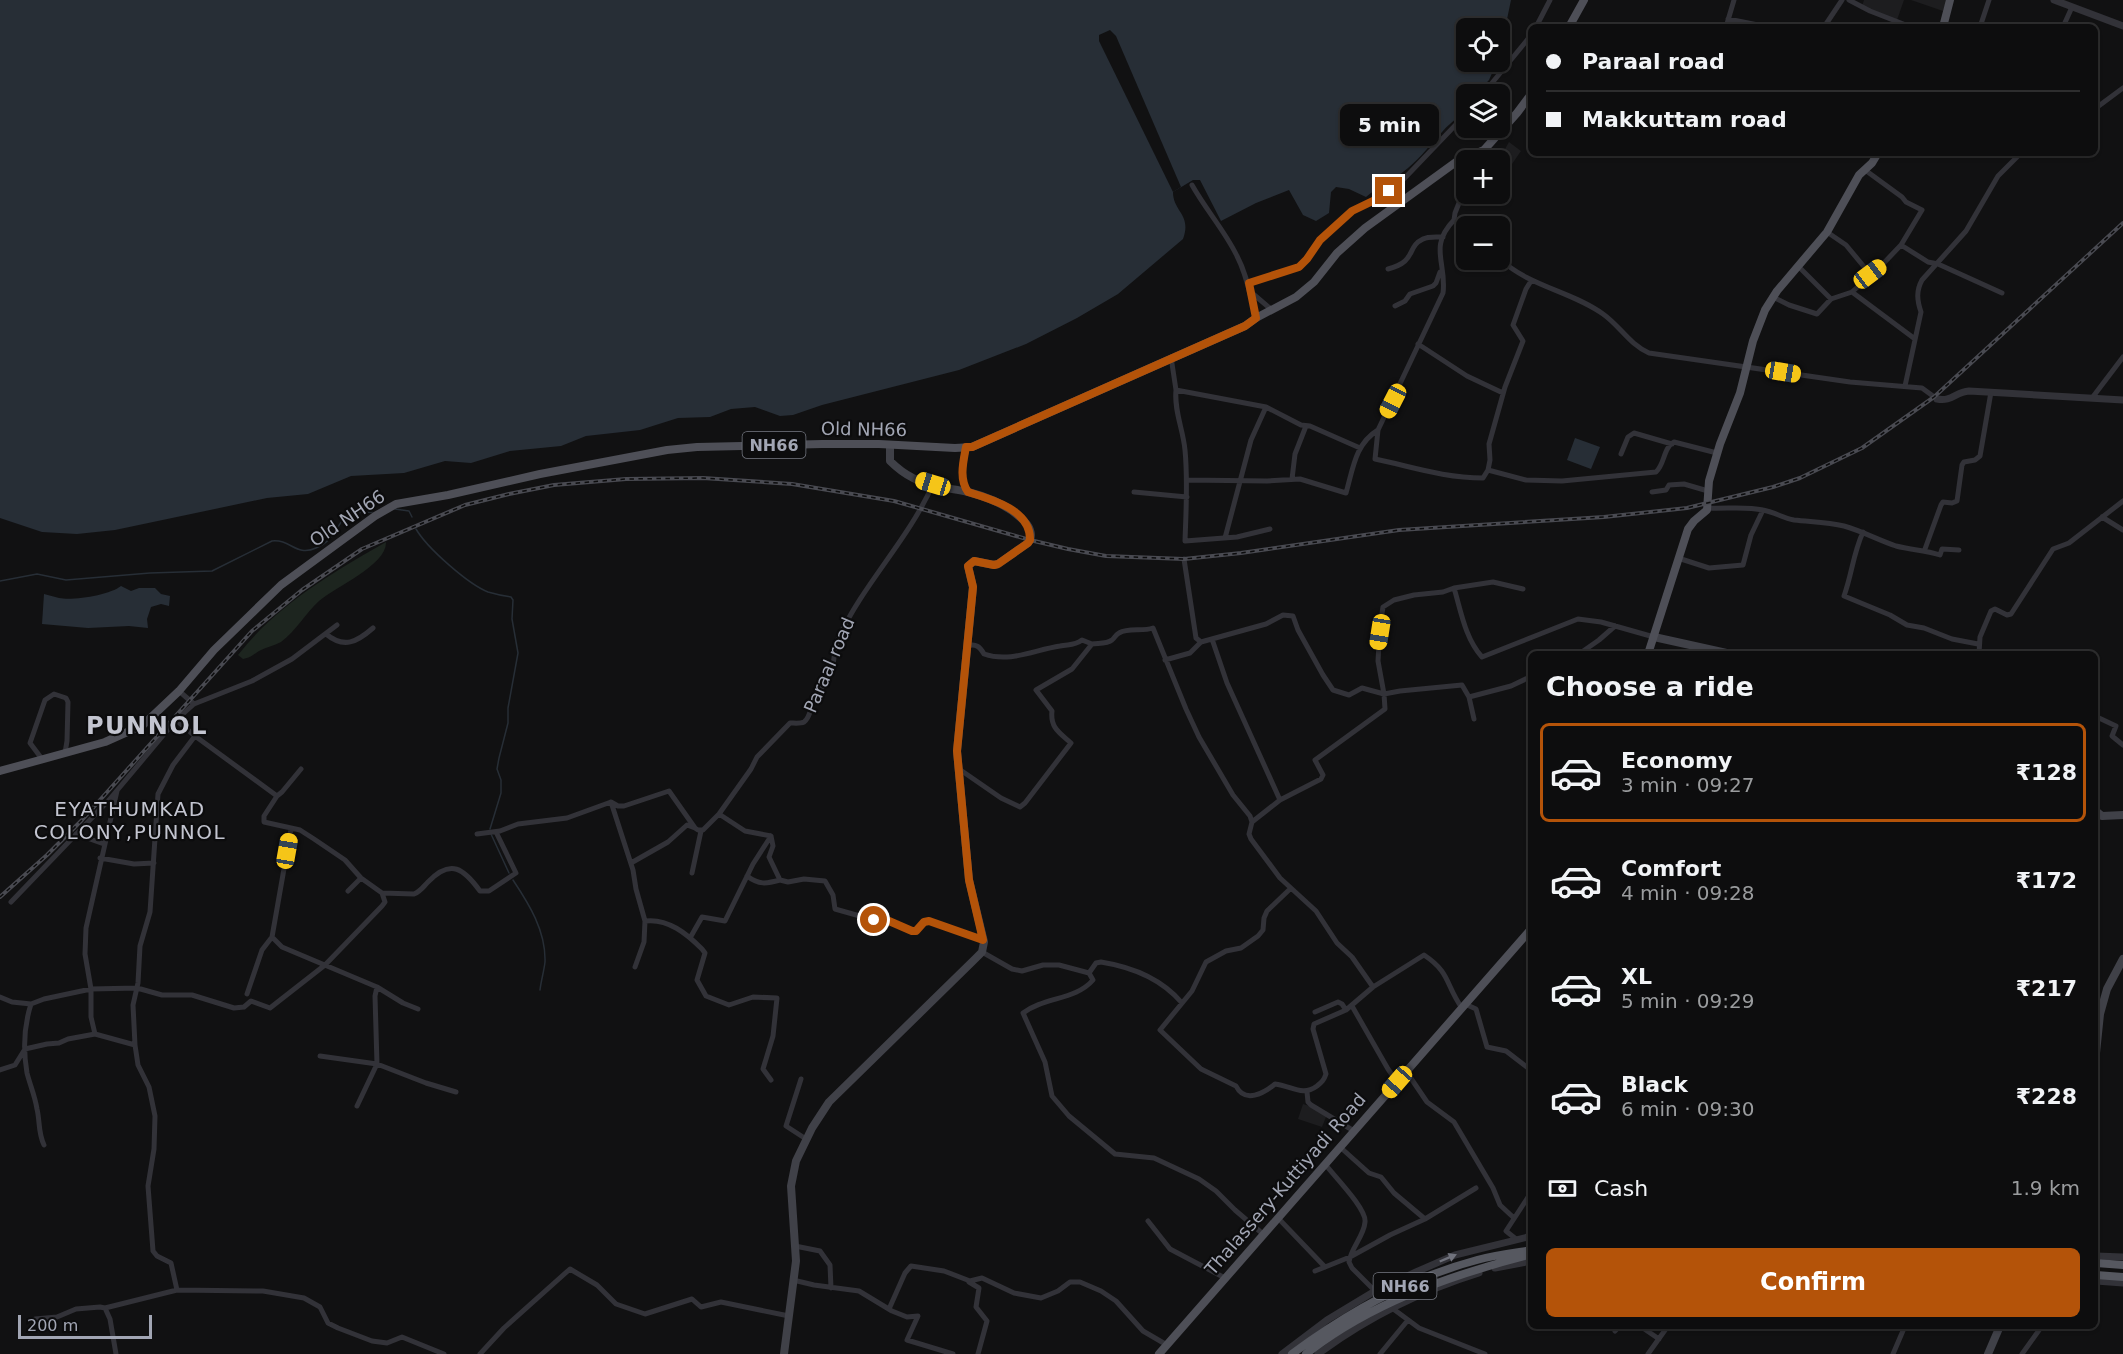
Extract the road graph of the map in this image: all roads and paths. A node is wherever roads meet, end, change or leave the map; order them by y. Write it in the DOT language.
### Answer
graph roads {
  1 [pos="1550,0"];
  2 [pos="1584,0"];
  3 [pos="1734,0"];
  4 [pos="1842,0"];
  5 [pos="1950,0"];
  6 [pos="1989,0"];
  7 [pos="2054,0"];
  8 [pos="1852,1"];
  9 [pos="2072,7"];
  10 [pos="1728,19"];
  11 [pos="1538,24"];
  12 [pos="1571,24"];
  13 [pos="1727,24"];
  14 [pos="1753,24"];
  15 [pos="1826,24"];
  16 [pos="1904,24"];
  17 [pos="1944,24"];
  18 [pos="1981,24"];
  19 [pos="2064,24"];
  20 [pos="2123,26"];
  21 [pos="1528,39"];
  22 [pos="1491,84"];
  23 [pos="2123,88"];
  24 [pos="1528,98"];
  25 [pos="2098,107"];
  26 [pos="1456,124"];
  27 [pos="1484,150"];
  28 [pos="1876,156"];
  29 [pos="2018,156"];
  30 [pos="1456,162"];
  31 [pos="1865,170"];
  32 [pos="1192,185"];
  33 [pos="1458,204"];
  34 [pos="1454,220"];
  35 [pos="1827,232"];
  36 [pos="1443,237"];
  37 [pos="1901,245"];
  38 [pos="1938,264"];
  39 [pos="1799,267"];
  40 [pos="1510,268"];
  41 [pos="1388,269"];
  42 [pos="1441,270"];
  43 [pos="1870,274"];
  44 [pos="1531,281"];
  45 [pos="1249,283"];
  46 [pos="1852,292"];
  47 [pos="2002,293"];
  48 [pos="1252,294"];
  49 [pos="1773,297"];
  50 [pos="1831,299"];
  51 [pos="1395,306"];
  52 [pos="1272,309"];
  53 [pos="1256,318"];
  54 [pos="1915,339"];
  55 [pos="1418,344"];
  56 [pos="1172,357"];
  57 [pos="2123,357"];
  58 [pos="1746,366"];
  59 [pos="1905,386"];
  60 [pos="1176,390"];
  61 [pos="1990,392"];
  62 [pos="1503,393"];
  63 [pos="2092,398"];
  64 [pos="1938,399"];
  65 [pos="2123,400"];
  66 [pos="1266,407"];
  67 [pos="1306,426"];
  68 [pos="1378,430"];
  69 [pos="1672,444"];
  70 [pos="890,445"];
  71 [pos="966,447"];
  72 [pos="1360,447"];
  73 [pos="1717,453"];
  74 [pos="1621,454"];
  75 [pos="1488,470"];
  76 [pos="1292,479"];
  77 [pos="1187,480"];
  78 [pos="1239,480"];
  79 [pos="933,484"];
  80 [pos="1708,491"];
  81 [pos="968,492"];
  82 [pos="1134,492"];
  83 [pos="1652,492"];
  84 [pos="1187,497"];
  85 [pos="2123,501"];
  86 [pos="1708,508"];
  87 [pos="1763,510"];
  88 [pos="2102,517"];
  89 [pos="1270,529"];
  90 [pos="2123,530"];
  91 [pos="1863,532"];
  92 [pos="1225,538"];
  93 [pos="1925,549"];
  94 [pos="1959,550"];
  95 [pos="1678,558"];
  96 [pos="1184,559"];
  97 [pos="1454,588"];
  98 [pos="1523,590"];
  99 [pos="337,625"];
  100 [pos="1615,626"];
  101 [pos="373,628"];
  102 [pos="326,634"];
  103 [pos="1654,637"];
  104 [pos="1212,639"];
  105 [pos="1201,642"];
  106 [pos="1092,644"];
  107 [pos="1978,644"];
  108 [pos="967,646"];
  109 [pos="1583,651"];
  110 [pos="1649,651"];
  111 [pos="1717,651"];
  112 [pos="1979,651"];
  113 [pos="1165,660"];
  114 [pos="1528,678"];
  115 [pos="179,691"];
  116 [pos="1384,694"];
  117 [pos="1469,697"];
  118 [pos="194,704"];
  119 [pos="2099,718"];
  120 [pos="1474,719"];
  121 [pos="176,720"];
  122 [pos="195,736"];
  123 [pos="2123,745"];
  124 [pos="65,753"];
  125 [pos="42,759"];
  126 [pos="301,769"];
  127 [pos="959,769"];
  128 [pos="0,771"];
  129 [pos="117,791"];
  130 [pos="277,795"];
  131 [pos="1280,800"];
  132 [pos="611,802"];
  133 [pos="2098,813"];
  134 [pos="719,814"];
  135 [pos="2123,815"];
  136 [pos="1252,822"];
  137 [pos="694,828"];
  138 [pos="291,829"];
  139 [pos="701,831"];
  140 [pos="492,832"];
  141 [pos="76,834"];
  142 [pos="477,834"];
  143 [pos="771,837"];
  144 [pos="104,844"];
  145 [pos="100,858"];
  146 [pos="154,863"];
  147 [pos="631,863"];
  148 [pos="692,873"];
  149 [pos="747,876"];
  150 [pos="361,878"];
  151 [pos="780,880"];
  152 [pos="1290,889"];
  153 [pos="348,891"];
  154 [pos="382,893"];
  155 [pos="11,902"];
  156 [pos="645,921"];
  157 [pos="1528,933"];
  158 [pos="272,937"];
  159 [pos="690,938"];
  160 [pos="983,940"];
  161 [pos="981,952"];
  162 [pos="2123,959"];
  163 [pos="325,965"];
  164 [pos="635,967"];
  165 [pos="1089,973"];
  166 [pos="377,987"];
  167 [pos="1373,987"];
  168 [pos="137,988"];
  169 [pos="91,989"];
  170 [pos="247,994"];
  171 [pos="0,997"];
  172 [pos="2100,1000"];
  173 [pos="1182,1003"];
  174 [pos="31,1004"];
  175 [pos="1352,1006"];
  176 [pos="1463,1006"];
  177 [pos="418,1009"];
  178 [pos="1346,1010"];
  179 [pos="1316,1012"];
  180 [pos="95,1034"];
  181 [pos="135,1045"];
  182 [pos="25,1048"];
  183 [pos="320,1056"];
  184 [pos="377,1064"];
  185 [pos="1528,1068"];
  186 [pos="0,1070"];
  187 [pos="1406,1071"];
  188 [pos="801,1079"];
  189 [pos="771,1080"];
  190 [pos="1397,1082"];
  191 [pos="456,1092"];
  192 [pos="1307,1092"];
  193 [pos="357,1106"];
  194 [pos="1354,1131"];
  195 [pos="806,1139"];
  196 [pos="44,1145"];
  197 [pos="1340,1147"];
  198 [pos="1324,1164"];
  199 [pos="1476,1188"];
  200 [pos="1528,1197"];
  201 [pos="1278,1218"];
  202 [pos="1514,1218"];
  203 [pos="1425,1220"];
  204 [pos="1148,1221"];
  205 [pos="1263,1234"];
  206 [pos="1528,1237"];
  207 [pos="1516,1239"];
  208 [pos="795,1246"];
  209 [pos="1528,1251"];
  210 [pos="1350,1257"];
  211 [pos="1528,1257"];
  212 [pos="2098,1257"];
  213 [pos="2123,1257"];
  214 [pos="2098,1258"];
  215 [pos="1528,1262"];
  216 [pos="2123,1265"];
  217 [pos="1325,1267"];
  218 [pos="1315,1271"];
  219 [pos="2098,1275"];
  220 [pos="2123,1277"];
  221 [pos="1225,1278"];
  222 [pos="793,1280"];
  223 [pos="968,1281"];
  224 [pos="2098,1281"];
  225 [pos="2123,1283"];
  226 [pos="831,1288"];
  227 [pos="177,1290"];
  228 [pos="1376,1292"];
  229 [pos="105,1308"];
  230 [pos="1392,1308"];
  231 [pos="889,1309"];
  232 [pos="789,1316"];
  233 [pos="35,1319"];
  234 [pos="1408,1320"];
  235 [pos="1618,1329"];
  236 [pos="1644,1329"];
  237 [pos="1666,1329"];
  238 [pos="1904,1329"];
  239 [pos="1999,1329"];
  240 [pos="2040,1329"];
  241 [pos="1615,1332"];
  242 [pos="1659,1339"];
  243 [pos="1167,1345"];
  244 [pos="116,1354"];
  245 [pos="444,1354"];
  246 [pos="480,1354"];
  247 [pos="784,1354"];
  248 [pos="953,1354"];
  249 [pos="978,1354"];
  250 [pos="1159,1354"];
  251 [pos="1281,1354"];
  252 [pos="1292,1354"];
  253 [pos="1306,1354"];
  254 [pos="1318,1354"];
  255 [pos="1380,1354"];
  256 [pos="1485,1354"];
  257 [pos="1648,1354"];
  258 [pos="1893,1354"];
  259 [pos="1988,1354"];
  260 [pos="2022,1354"];
  1 -- 11 [label="street"];
  2 -- 12 [label="main road"];
  3 -- 10 [label="street"];
  4 -- 15 [label="street"];
  5 -- 17 [label="main road"];
  6 -- 18 [label="street"];
  7 -- 9 [label="street"];
  8 -- 16 [label="street"];
  9 -- 19 [label="street"];
  9 -- 20 [label="street"];
  10 -- 13 [label="street"];
  10 -- 14 [label="street"];
  21 -- 22 [label="street"];
  23 -- 25 [label="street"];
  24 -- 27 [label="main road, Old NH66 / NH66"];
  26 -- 45 [label="street"];
  28 -- 31 [label="main road"];
  29 -- 38 [label="street"];
  30 -- 52 [label="main road, Old NH66 / NH66"];
  31 -- 35 [label="main road"];
  31 -- 37 [label="street"];
  32 -- 45 [label="street"];
  33 -- 34 [label="street"];
  34 -- 36 [label="street"];
  35 -- 39 [label="main road"];
  35 -- 43 [label="street"];
  36 -- 41 [label="street"];
  36 -- 42 [label="street"];
  37 -- 38 [label="street"];
  37 -- 43 [label="street"];
  38 -- 47 [label="street"];
  38 -- 54 [label="street"];
  39 -- 49 [label="main road"];
  39 -- 50 [label="street"];
  40 -- 44 [label="street"];
  42 -- 51 [label="street"];
  42 -- 55 [label="street"];
  43 -- 46 [label="street"];
  44 -- 58 [label="street"];
  44 -- 62 [label="street"];
  45 -- 48 [label="street"];
  46 -- 50 [label="street"];
  46 -- 54 [label="street"];
  48 -- 52 [label="street"];
  48 -- 53 [label="street"];
  49 -- 50 [label="street"];
  49 -- 58 [label="main road"];
  52 -- 53 [label="main road, Old NH66 / NH66"];
  53 -- 56 [label="main road, Old NH66 / NH66"];
  54 -- 59 [label="street"];
  55 -- 62 [label="street"];
  55 -- 68 [label="street"];
  56 -- 60 [label="street"];
  56 -- 71 [label="main road, Old NH66 / NH66"];
  57 -- 63 [label="street"];
  58 -- 59 [label="street"];
  58 -- 73 [label="main road"];
  59 -- 64 [label="street"];
  60 -- 66 [label="street"];
  60 -- 77 [label="street"];
  61 -- 63 [label="street"];
  61 -- 64 [label="street"];
  61 -- 93 [label="street"];
  62 -- 75 [label="street"];
  63 -- 65 [label="street"];
  66 -- 67 [label="street"];
  66 -- 78 [label="street"];
  67 -- 72 [label="street"];
  67 -- 76 [label="street"];
  68 -- 72 [label="street"];
  68 -- 75 [label="street"];
  69 -- 73 [label="street"];
  69 -- 74 [label="street"];
  69 -- 75 [label="street"];
  70 -- 71 [label="main road, Old NH66 / NH66"];
  70 -- 79 [label="main road"];
  70 -- 115 [label="main road, Old NH66 / NH66"];
  71 -- 81 [label="street"];
  72 -- 76 [label="street"];
  73 -- 80 [label="main road"];
  76 -- 78 [label="street"];
  77 -- 78 [label="street"];
  77 -- 84 [label="street"];
  78 -- 92 [label="street"];
  79 -- 81 [label="main road"];
  79 -- 134 [label="street, Paraal road"];
  80 -- 83 [label="street"];
  80 -- 86 [label="main road"];
  81 -- 108 [label="main road"];
  82 -- 84 [label="street"];
  84 -- 92 [label="street"];
  85 -- 88 [label="street"];
  86 -- 87 [label="street"];
  86 -- 95 [label="main road"];
  87 -- 91 [label="street"];
  87 -- 95 [label="street"];
  88 -- 90 [label="street"];
  88 -- 107 [label="street"];
  89 -- 92 [label="street"];
  91 -- 93 [label="street"];
  91 -- 107 [label="street"];
  93 -- 94 [label="street"];
  95 -- 103 [label="main road"];
  96 -- 105 [label="street"];
  97 -- 98 [label="street"];
  97 -- 100 [label="street"];
  97 -- 116 [label="street"];
  99 -- 102 [label="street"];
  100 -- 103 [label="street"];
  100 -- 109 [label="street"];
  101 -- 102 [label="street"];
  102 -- 118 [label="street"];
  103 -- 110 [label="main road"];
  103 -- 111 [label="main road"];
  104 -- 105 [label="street"];
  104 -- 116 [label="street"];
  104 -- 131 [label="street"];
  105 -- 113 [label="street"];
  106 -- 108 [label="street"];
  106 -- 113 [label="street"];
  106 -- 127 [label="street"];
  107 -- 112 [label="street"];
  108 -- 127 [label="main road"];
  113 -- 136 [label="street"];
  114 -- 117 [label="street"];
  115 -- 118 [label="street"];
  115 -- 124 [label="main road, Old NH66 / NH66"];
  116 -- 117 [label="street"];
  116 -- 131 [label="street"];
  117 -- 120 [label="street"];
  118 -- 121 [label="street"];
  119 -- 123 [label="street"];
  121 -- 122 [label="street"];
  121 -- 129 [label="street"];
  122 -- 130 [label="street"];
  122 -- 146 [label="street"];
  124 -- 125 [label="main road, Old NH66 / NH66"];
  124 -- 125 [label="street"];
  125 -- 128 [label="main road, Old NH66 / NH66"];
  126 -- 130 [label="street"];
  127 -- 160 [label="main road"];
  129 -- 141 [label="street"];
  129 -- 144 [label="street"];
  130 -- 138 [label="street"];
  131 -- 136 [label="street"];
  132 -- 137 [label="street"];
  132 -- 140 [label="street"];
  132 -- 147 [label="street"];
  133 -- 135 [label="main road"];
  134 -- 139 [label="street"];
  134 -- 143 [label="street"];
  136 -- 152 [label="street"];
  137 -- 139 [label="street"];
  137 -- 147 [label="street"];
  138 -- 150 [label="street"];
  138 -- 158 [label="street"];
  139 -- 148 [label="street"];
  140 -- 142 [label="street"];
  140 -- 154 [label="street"];
  141 -- 144 [label="street"];
  141 -- 155 [label="street"];
  143 -- 149 [label="street"];
  143 -- 151 [label="street"];
  144 -- 145 [label="street"];
  145 -- 146 [label="street"];
  145 -- 169 [label="street"];
  146 -- 168 [label="street"];
  147 -- 156 [label="street"];
  149 -- 151 [label="street"];
  149 -- 159 [label="street"];
  150 -- 153 [label="street"];
  150 -- 154 [label="street"];
  151 -- 160 [label="street"];
  152 -- 167 [label="street"];
  152 -- 173 [label="street"];
  154 -- 163 [label="street"];
  156 -- 159 [label="street"];
  156 -- 164 [label="street"];
  157 -- 176 [label="main road, Thalassery-Kuttiyadi Road"];
  158 -- 163 [label="street"];
  158 -- 170 [label="street"];
  159 -- 189 [label="street"];
  160 -- 161 [label="main road"];
  161 -- 165 [label="street"];
  161 -- 195 [label="main road"];
  162 -- 172 [label="main road"];
  163 -- 166 [label="street"];
  163 -- 168 [label="street"];
  165 -- 173 [label="street"];
  165 -- 205 [label="street"];
  166 -- 177 [label="street"];
  166 -- 184 [label="street"];
  167 -- 175 [label="street"];
  167 -- 176 [label="street"];
  168 -- 169 [label="street"];
  168 -- 181 [label="street"];
  169 -- 174 [label="street"];
  169 -- 180 [label="street"];
  171 -- 174 [label="street"];
  173 -- 192 [label="street"];
  174 -- 182 [label="street"];
  175 -- 178 [label="street"];
  175 -- 190 [label="street"];
  176 -- 185 [label="street"];
  176 -- 187 [label="main road, Thalassery-Kuttiyadi Road"];
  178 -- 179 [label="street"];
  178 -- 192 [label="street"];
  180 -- 181 [label="street"];
  180 -- 182 [label="street"];
  181 -- 227 [label="street"];
  182 -- 186 [label="street"];
  182 -- 196 [label="street"];
  183 -- 184 [label="street"];
  184 -- 191 [label="street"];
  184 -- 193 [label="street"];
  187 -- 190 [label="main road, Thalassery-Kuttiyadi Road"];
  187 -- 202 [label="street"];
  188 -- 195 [label="street"];
  190 -- 194 [label="main road, Thalassery-Kuttiyadi Road"];
  192 -- 194 [label="street"];
  194 -- 197 [label="main road, Thalassery-Kuttiyadi Road"];
  195 -- 208 [label="main road"];
  197 -- 198 [label="main road, Thalassery-Kuttiyadi Road"];
  197 -- 203 [label="street"];
  198 -- 201 [label="main road, Thalassery-Kuttiyadi Road"];
  198 -- 210 [label="street"];
  199 -- 203 [label="street"];
  200 -- 202 [label="street"];
  201 -- 205 [label="main road, Thalassery-Kuttiyadi Road"];
  201 -- 217 [label="street"];
  202 -- 207 [label="street"];
  203 -- 210 [label="street"];
  204 -- 221 [label="street"];
  205 -- 221 [label="main road, Thalassery-Kuttiyadi Road"];
  206 -- 207 [label="street"];
  228 -- 207 [label="street, one-way"];
  208 -- 222 [label="main road"];
  208 -- 226 [label="street"];
  209 -- 252 [label="highway, NH66"];
  210 -- 217 [label="street"];
  210 -- 228 [label="street"];
  211 -- 253 [label="highway, NH66"];
  212 -- 213 [label="street"];
  214 -- 216 [label="highway"];
  215 -- 230 [label="street"];
  217 -- 218 [label="street"];
  219 -- 220 [label="highway"];
  221 -- 243 [label="main road, Thalassery-Kuttiyadi Road"];
  222 -- 226 [label="street"];
  222 -- 232 [label="main road"];
  223 -- 231 [label="street"];
  223 -- 243 [label="street"];
  223 -- 249 [label="street"];
  224 -- 225 [label="street"];
  226 -- 231 [label="street"];
  227 -- 229 [label="street"];
  227 -- 245 [label="street"];
  228 -- 251 [label="street"];
  229 -- 233 [label="street"];
  229 -- 244 [label="street"];
  230 -- 234 [label="street"];
  230 -- 254 [label="street"];
  231 -- 248 [label="street"];
  232 -- 246 [label="street"];
  232 -- 247 [label="main road"];
  234 -- 255 [label="street"];
  234 -- 256 [label="street"];
  235 -- 241 [label="street"];
  236 -- 242 [label="street"];
  237 -- 242 [label="street"];
  238 -- 258 [label="street"];
  239 -- 259 [label="main road"];
  240 -- 260 [label="street"];
  242 -- 257 [label="street"];
  243 -- 250 [label="main road, Thalassery-Kuttiyadi Road"];
}
